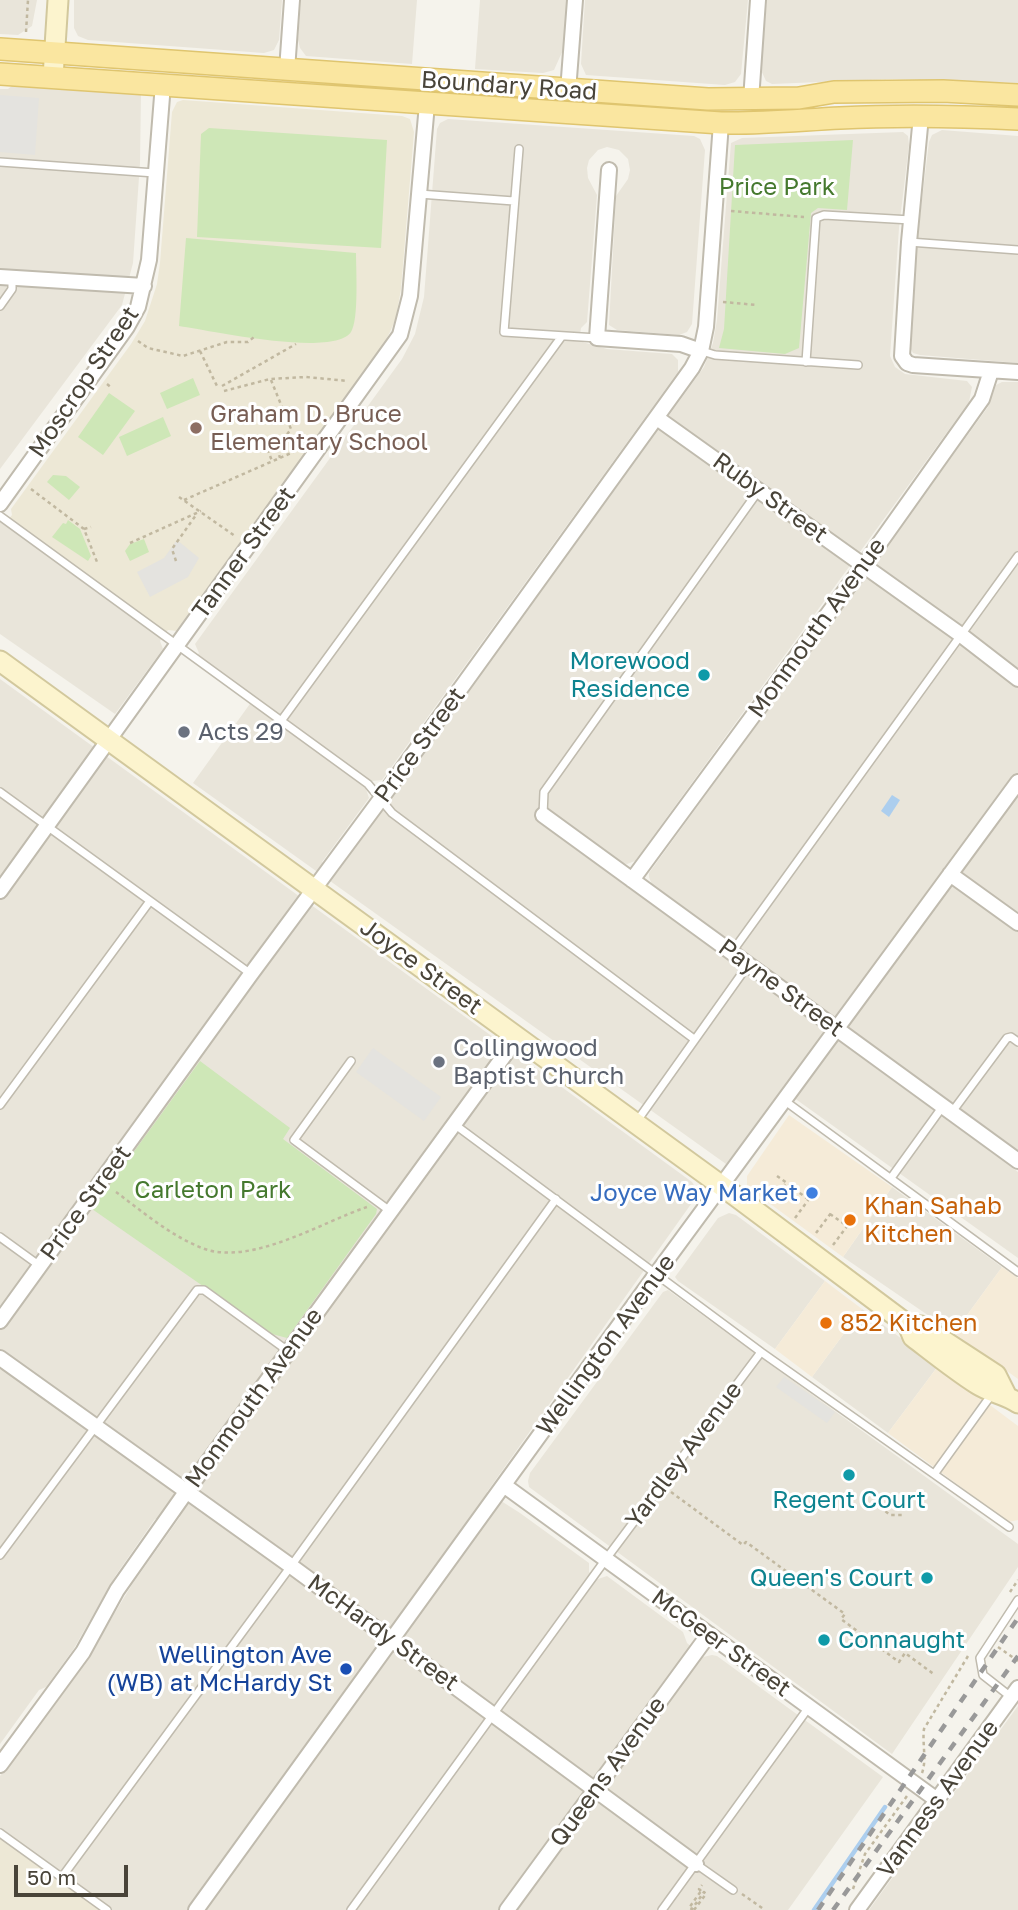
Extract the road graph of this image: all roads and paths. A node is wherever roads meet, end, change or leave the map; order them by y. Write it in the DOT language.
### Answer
graph roads {
  1 [pos="28,0"];
  2 [pos="58,0"];
  3 [pos="292,0"];
  4 [pos="575,0"];
  5 [pos="758,0"];
  6 [pos="26,32"];
  7 [pos="0,49"];
  8 [pos="54,53"];
  9 [pos="287,70"];
  10 [pos="0,74"];
  11 [pos="53,77"];
  12 [pos="163,84"];
  13 [pos="568,90"];
  14 [pos="1018,95"];
  15 [pos="799,98"];
  16 [pos="751,100"];
  17 [pos="427,104"];
  18 [pos="921,116"];
  19 [pos="1018,119"];
  20 [pos="721,123"];
  21 [pos="519,149"];
  22 [pos="0,162"];
  23 [pos="609,170"];
  24 [pos="156,173"];
  25 [pos="419,194"];
  26 [pos="514,201"];
  27 [pos="731,211"];
  28 [pos="817,218"];
  29 [pos="911,220"];
  30 [pos="909,242"];
  31 [pos="1018,250"];
  32 [pos="6,278"];
  33 [pos="144,286"];
  34 [pos="723,302"];
  35 [pos="757,305"];
  36 [pos="0,306"];
  37 [pos="562,335"];
  38 [pos="254,337"];
  39 [pos="597,338"];
  40 [pos="138,341"];
  41 [pos="296,344"];
  42 [pos="200,351"];
  43 [pos="701,351"];
  44 [pos="806,362"];
  45 [pos="858,365"];
  46 [pos="991,371"];
  47 [pos="1018,372"];
  48 [pos="270,379"];
  49 [pos="348,381"];
  50 [pos="107,384"];
  51 [pos="112,388"];
  52 [pos="224,391"];
  53 [pos="657,418"];
  54 [pos="265,443"];
  55 [pos="298,450"];
  56 [pos="280,458"];
  57 [pos="272,461"];
  58 [pos="31,489"];
  59 [pos="760,490"];
  60 [pos="179,497"];
  61 [pos="184,500"];
  62 [pos="0,504"];
  63 [pos="199,512"];
  64 [pos="0,516"];
  65 [pos="91,527"];
  66 [pos="84,529"];
  67 [pos="235,536"];
  68 [pos="130,543"];
  69 [pos="1018,556"];
  70 [pos="176,561"];
  71 [pos="99,562"];
  72 [pos="864,565"];
  73 [pos="961,635"];
  74 [pos="177,645"];
  75 [pos="0,661"];
  76 [pos="1018,678"];
  77 [pos="281,721"];
  78 [pos="109,740"];
  79 [pos="1016,787"];
  80 [pos="0,792"];
  81 [pos="380,800"];
  82 [pos="543,815"];
  83 [pos="47,825"];
  84 [pos="950,874"];
  85 [pos="632,880"];
  86 [pos="314,890"];
  87 [pos="0,891"];
  88 [pos="150,901"];
  89 [pos="1018,923"];
  90 [pos="732,953"];
  91 [pos="748,965"];
  92 [pos="251,974"];
  93 [pos="837,1028"];
  94 [pos="517,1038"];
  95 [pos="694,1039"];
  96 [pos="1018,1042"];
  97 [pos="351,1061"];
  98 [pos="785,1101"];
  99 [pos="0,1105"];
  100 [pos="948,1109"];
  101 [pos="635,1123"];
  102 [pos="454,1124"];
  103 [pos="1018,1161"];
  104 [pos="778,1175"];
  105 [pos="891,1178"];
  106 [pos="785,1183"];
  107 [pos="722,1186"];
  108 [pos="116,1192"];
  109 [pos="556,1199"];
  110 [pos="376,1201"];
  111 [pos="773,1202"];
  112 [pos="390,1211"];
  113 [pos="795,1218"];
  114 [pos="816,1233"];
  115 [pos="0,1237"];
  116 [pos="833,1245"];
  117 [pos="40,1266"];
  118 [pos="1018,1272"];
  119 [pos="657,1273"];
  120 [pos="0,1321"];
  121 [pos="288,1351"];
  122 [pos="761,1352"];
  123 [pos="0,1357"];
  124 [pos="1005,1397"];
  125 [pos="95,1426"];
  126 [pos="935,1473"];
  127 [pos="661,1485"];
  128 [pos="505,1486"];
  129 [pos="186,1492"];
  130 [pos="880,1507"];
  131 [pos="903,1515"];
  132 [pos="1009,1528"];
  133 [pos="0,1555"];
  134 [pos="606,1559"];
  135 [pos="291,1566"];
  136 [pos="1018,1580"];
  137 [pos="1018,1600"];
  138 [pos="1003,1602"];
  139 [pos="709,1634"];
  140 [pos="391,1640"];
  141 [pos="999,1647"];
  142 [pos="969,1655"];
  143 [pos="1018,1661"];
  144 [pos="935,1675"];
  145 [pos="1014,1692"];
  146 [pos="809,1707"];
  147 [pos="494,1714"];
  148 [pos="0,1765"];
  149 [pos="922,1774"];
  150 [pos="595,1790"];
  151 [pos="907,1796"];
  152 [pos="937,1800"];
  153 [pos="0,1833"];
  154 [pos="696,1864"];
  155 [pos="62,1877"];
  156 [pos="702,1885"];
  157 [pos="733,1890"];
  158 [pos="852,1893"];
  159 [pos="107,1910"];
  160 [pos="195,1910"];
  161 [pos="351,1910"];
  162 [pos="507,1910"];
  163 [pos="662,1910"];
  164 [pos="694,1910"];
  165 [pos="765,1910"];
  166 [pos="857,1910"];
  1 -- 6 [label="path"];
  2 -- 8 [label="main road"];
  3 -- 9 [label="street"];
  4 -- 13 [label="street"];
  5 -- 16 [label="street"];
  7 -- 8 [label="main road, Boundary Road"];
  8 -- 9 [label="main road, Boundary Road"];
  8 -- 11 [label="main road"];
  9 -- 13 [label="main road, Boundary Road"];
  10 -- 11 [label="main road, Boundary Road"];
  11 -- 12 [label="main road, Boundary Road"];
  12 -- 17 [label="main road, Boundary Road"];
  12 -- 24 [label="street, Moscrop Street"];
  13 -- 16 [label="main road, Boundary Road"];
  14 -- 15 [label="main road, Boundary Road"];
  15 -- 16 [label="main road, Boundary Road"];
  15 -- 20 [label="main road"];
  17 -- 20 [label="main road, Boundary Road"];
  17 -- 25 [label="street, Tanner Street"];
  18 -- 19 [label="main road, Boundary Road"];
  18 -- 20 [label="main road, Boundary Road"];
  18 -- 29 [label="street"];
  20 -- 43 [label="street, Price Street"];
  21 -- 26 [label="lane"];
  22 -- 24 [label="lane"];
  23 -- 39 [label="street"];
  24 -- 33 [label="street, Moscrop Street"];
  25 -- 26 [label="lane"];
  25 -- 74 [label="street, Tanner Street"];
  26 -- 37 [label="lane"];
  27 -- 28 [label="path"];
  28 -- 29 [label="lane"];
  28 -- 44 [label="lane"];
  29 -- 30 [label="street"];
  30 -- 31 [label="lane"];
  30 -- 46 [label="street"];
  32 -- 33 [label="street"];
  32 -- 36 [label="lane"];
  33 -- 62 [label="street, Moscrop Street"];
  34 -- 35 [label="path"];
  37 -- 39 [label="lane"];
  37 -- 77 [label="lane"];
  38 -- 42 [label="path"];
  39 -- 43 [label="street"];
  40 -- 42 [label="path"];
  41 -- 42 [label="path"];
  43 -- 44 [label="lane"];
  43 -- 53 [label="street, Price Street"];
  44 -- 45 [label="lane"];
  46 -- 47 [label="street"];
  46 -- 72 [label="street, Monmouth Avenue"];
  48 -- 49 [label="path"];
  48 -- 52 [label="path"];
  48 -- 56 [label="path"];
  50 -- 51 [label="path"];
  53 -- 59 [label="street, Ruby Street"];
  53 -- 81 [label="street, Price Street"];
  54 -- 57 [label="path"];
  55 -- 56 [label="path"];
  56 -- 57 [label="path"];
  57 -- 61 [label="path"];
  58 -- 66 [label="path"];
  59 -- 72 [label="street, Ruby Street"];
  59 -- 82 [label="lane"];
  60 -- 61 [label="path"];
  61 -- 63 [label="path"];
  63 -- 67 [label="path"];
  63 -- 68 [label="path"];
  63 -- 70 [label="path"];
  64 -- 74 [label="lane"];
  65 -- 66 [label="path"];
  66 -- 71 [label="path"];
  69 -- 73 [label="lane"];
  72 -- 73 [label="street, Ruby Street"];
  72 -- 85 [label="street, Monmouth Avenue"];
  73 -- 76 [label="street, Ruby Street"];
  73 -- 90 [label="lane"];
  74 -- 77 [label="lane"];
  74 -- 78 [label="street, Tanner Street"];
  75 -- 78 [label="main road, Joyce Street"];
  77 -- 81 [label="lane"];
  78 -- 83 [label="street, Tanner Street"];
  78 -- 86 [label="main road, Joyce Street"];
  79 -- 84 [label="street, Wellington Avenue"];
  80 -- 83 [label="lane"];
  81 -- 86 [label="street, Price Street"];
  81 -- 95 [label="lane"];
  82 -- 85 [label="street, Payne Street"];
  83 -- 87 [label="street, Tanner Street"];
  83 -- 88 [label="lane"];
  84 -- 89 [label="street"];
  84 -- 93 [label="street, Wellington Avenue"];
  85 -- 90 [label="street, Payne Street"];
  86 -- 92 [label="street, Price Street"];
  86 -- 94 [label="main road, Joyce Street"];
  88 -- 92 [label="lane"];
  88 -- 99 [label="lane"];
  90 -- 91 [label="street, Payne Street"];
  91 -- 93 [label="street, Payne Street"];
  91 -- 95 [label="lane"];
  92 -- 117 [label="street, Price Street"];
  93 -- 98 [label="street, Wellington Avenue"];
  93 -- 100 [label="street, Payne Street"];
  94 -- 101 [label="main road, Joyce Street"];
  94 -- 102 [label="street, Monmouth Avenue"];
  95 -- 101 [label="lane"];
  96 -- 100 [label="lane"];
  97 -- 110 [label="lane"];
  98 -- 105 [label="lane"];
  98 -- 107 [label="street, Wellington Avenue"];
  100 -- 103 [label="street, Payne Street"];
  100 -- 105 [label="lane"];
  101 -- 107 [label="main road, Joyce Street"];
  102 -- 109 [label="lane"];
  102 -- 112 [label="street, Monmouth Avenue"];
  104 -- 106 [label="path"];
  105 -- 118 [label="lane"];
  106 -- 111 [label="path"];
  106 -- 113 [label="path"];
  107 -- 119 [label="street, Wellington Avenue"];
  107 -- 124 [label="main road, Joyce Street"];
  108 -- 110 [label="path"];
  109 -- 119 [label="lane"];
  109 -- 135 [label="lane"];
  110 -- 112 [label="lane"];
  112 -- 121 [label="street, Monmouth Avenue"];
  114 -- 116 [label="path"];
  115 -- 117 [label="lane"];
  117 -- 120 [label="street, Price Street"];
  119 -- 122 [label="lane"];
  119 -- 128 [label="street, Wellington Avenue"];
  121 -- 125 [label="lane"];
  121 -- 129 [label="street, Monmouth Avenue"];
  122 -- 126 [label="lane"];
  122 -- 127 [label="lane, Yardley Avenue"];
  123 -- 125 [label="street, McHardy Street"];
  124 -- 126 [label="lane"];
  125 -- 129 [label="street, McHardy Street"];
  125 -- 133 [label="lane"];
  126 -- 132 [label="lane"];
  127 -- 134 [label="lane, Yardley Avenue"];
  127 -- 144 [label="path"];
  128 -- 134 [label="street, McGeer Street"];
  128 -- 140 [label="street, Wellington Avenue"];
  129 -- 135 [label="street, McHardy Street"];
  129 -- 148 [label="street, Monmouth Avenue"];
  130 -- 131 [label="path"];
  134 -- 139 [label="street, McGeer Street"];
  134 -- 147 [label="lane, Yardley Avenue"];
  135 -- 140 [label="street, McHardy Street"];
  135 -- 155 [label="lane"];
  136 -- 138 [label="path"];
  137 -- 145 [label="lane"];
  139 -- 146 [label="street, McGeer Street"];
  139 -- 150 [label="street, Queens Avenue"];
  140 -- 147 [label="street, McHardy Street"];
  140 -- 160 [label="street, Wellington Avenue"];
  141 -- 143 [label="path"];
  142 -- 149 [label="path"];
  145 -- 152 [label="street, Vanness Avenue"];
  146 -- 152 [label="street, McGeer Street"];
  146 -- 154 [label="lane"];
  147 -- 150 [label="street, McHardy Street"];
  147 -- 161 [label="lane, Yardley Avenue"];
  150 -- 154 [label="street, McHardy Street"];
  150 -- 162 [label="street, Queens Avenue"];
  151 -- 158 [label="path"];
  152 -- 166 [label="street, Vanness Avenue"];
  153 -- 155 [label="lane"];
  154 -- 157 [label="lane, McHardy Street"];
  154 -- 163 [label="lane"];
  155 -- 159 [label="lane"];
  156 -- 164 [label="path"];
  157 -- 165 [label="path"];
}
